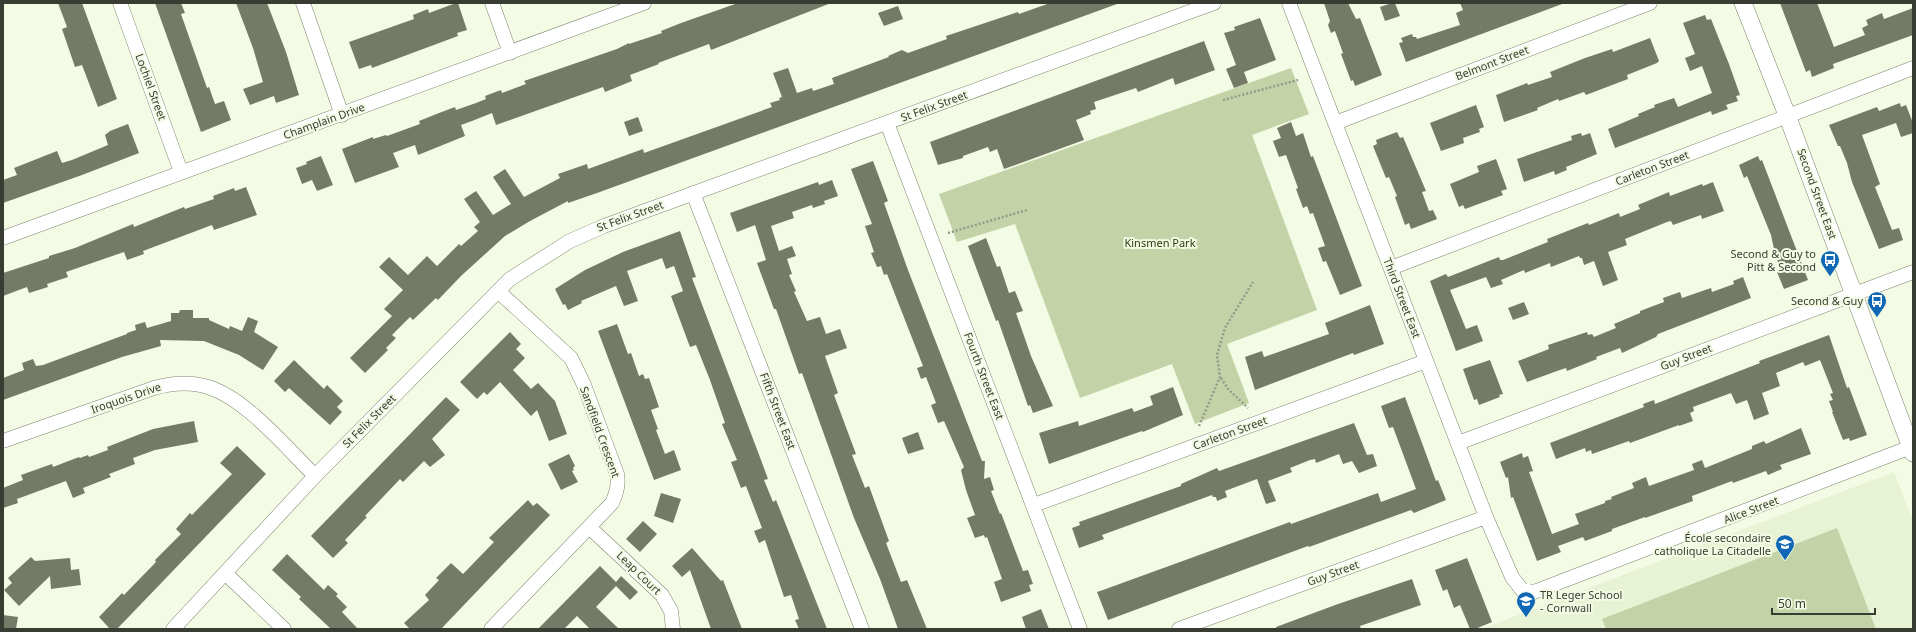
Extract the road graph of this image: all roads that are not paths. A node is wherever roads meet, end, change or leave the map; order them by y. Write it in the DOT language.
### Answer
graph roads {
  1 [pos="120,3"];
  2 [pos="303,3"];
  3 [pos="492,3"];
  4 [pos="644,3"];
  5 [pos="1214,3"];
  6 [pos="1289,3"];
  7 [pos="1650,3"];
  8 [pos="1743,3"];
  9 [pos="510,53"];
  10 [pos="1913,68"];
  11 [pos="342,115"];
  12 [pos="1787,116"];
  13 [pos="887,123"];
  14 [pos="1335,123"];
  15 [pos="181,172"];
  16 [pos="693,193"];
  17 [pos="3,238"];
  18 [pos="1391,268"];
  19 [pos="1913,272"];
  20 [pos="498,291"];
  21 [pos="1854,294"];
  22 [pos="1426,361"];
  23 [pos="3,441"];
  24 [pos="1458,442"];
  25 [pos="1912,450"];
  26 [pos="315,476"];
  27 [pos="1034,505"];
  28 [pos="1486,517"];
  29 [pos="589,527"];
  30 [pos="225,573"];
  31 [pos="1522,590"];
  32 [pos="173,629"];
  33 [pos="284,629"];
  34 [pos="491,629"];
  35 [pos="673,629"];
  36 [pos="862,629"];
  37 [pos="1080,629"];
  38 [pos="1179,629"];
  1 -- 15 [label="street, Lochiel Street"];
  2 -- 11 [label="street"];
  3 -- 9 [label="street"];
  4 -- 9 [label="street, Champlain Drive"];
  5 -- 13 [label="street, St Felix Street"];
  6 -- 14 [label="street, Third Street East"];
  7 -- 14 [label="street, Belmont Street"];
  8 -- 12 [label="main road, Second Street East"];
  9 -- 11 [label="street, Champlain Drive"];
  10 -- 12 [label="street, Carleton Street"];
  11 -- 15 [label="street, Champlain Drive"];
  12 -- 18 [label="street, Carleton Street"];
  12 -- 21 [label="main road, Second Street East"];
  13 -- 16 [label="street, St Felix Street"];
  13 -- 27 [label="street, Fourth Street East"];
  14 -- 18 [label="street, Third Street East"];
  15 -- 17 [label="street, Champlain Drive"];
  16 -- 20 [label="street, St Felix Street"];
  16 -- 36 [label="street, Fifth Street East"];
  18 -- 22 [label="street, Third Street East"];
  19 -- 21 [label="street, Guy Street"];
  20 -- 26 [label="street, St Felix Street"];
  20 -- 29 [label="street, Sandfield Crescent"];
  21 -- 24 [label="street, Guy Street"];
  21 -- 25 [label="main road, Second Street East"];
  22 -- 24 [label="street, Third Street East"];
  22 -- 27 [label="street, Carleton Street"];
  23 -- 26 [label="street, Iroquois Drive"];
  24 -- 28 [label="street, Third Street East"];
  25 -- 31 [label="street, Alice Street"];
  26 -- 30 [label="street, St Felix Street"];
  27 -- 37 [label="street, Fourth Street East"];
  28 -- 31 [label="street, Third Street East"];
  28 -- 38 [label="street, Guy Street"];
  29 -- 34 [label="street, Sandfield Crescent"];
  29 -- 35 [label="street, Leap Court"];
  30 -- 32 [label="street, St Felix Street"];
  30 -- 33 [label="street"];
}
